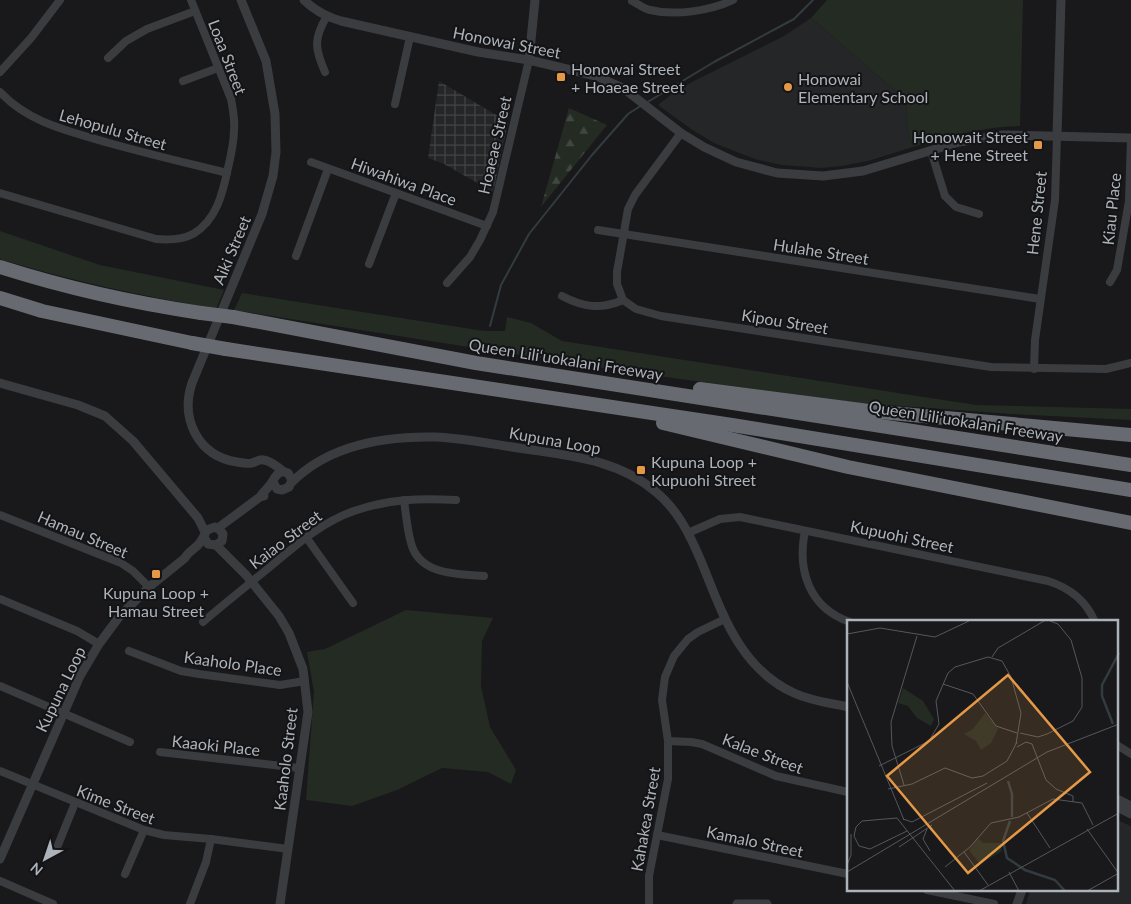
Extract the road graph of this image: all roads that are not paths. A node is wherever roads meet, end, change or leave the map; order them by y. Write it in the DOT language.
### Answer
graph roads {
  1 [pos="60,0"];
  2 [pos="191,0"];
  3 [pos="241,0"];
  4 [pos="304,0"];
  5 [pos="535,0"];
  6 [pos="733,0"];
  7 [pos="1061,0"];
  8 [pos="632,1"];
  9 [pos="195,11"];
  10 [pos="327,16"];
  11 [pos="410,37"];
  12 [pos="108,58"];
  13 [pos="529,60"];
  14 [pos="218,68"];
  15 [pos="0,72"];
  16 [pos="325,72"];
  17 [pos="183,81"];
  18 [pos="0,92"];
  19 [pos="395,104"];
  20 [pos="681,132"];
  21 [pos="1057,136"];
  22 [pos="1131,138"];
  23 [pos="931,151"];
  24 [pos="311,162"];
  25 [pos="328,169"];
  26 [pos="227,173"];
  27 [pos="0,193"];
  28 [pos="396,193"];
  29 [pos="980,214"];
  30 [pos="487,226"];
  31 [pos="598,230"];
  32 [pos="193,234"];
  33 [pos="623,234"];
  34 [pos="198,241"];
  35 [pos="296,256"];
  36 [pos="368,264"];
  37 [pos="0,267"];
  38 [pos="1110,282"];
  39 [pos="447,283"];
  40 [pos="562,296"];
  41 [pos="0,298"];
  42 [pos="1040,299"];
  43 [pos="623,300"];
  44 [pos="1131,363"];
  45 [pos="1034,368"];
  46 [pos="550,374"];
  47 [pos="0,383"];
  48 [pos="570,400"];
  49 [pos="1049,426"];
  50 [pos="1131,428"];
  51 [pos="1131,436"];
  52 [pos="319,461"];
  53 [pos="1131,465"];
  54 [pos="279,478"];
  55 [pos="292,482"];
  56 [pos="1131,490"];
  57 [pos="404,500"];
  58 [pos="456,500"];
  59 [pos="0,515"];
  60 [pos="1131,523"];
  61 [pos="805,531"];
  62 [pos="688,533"];
  63 [pos="214,536"];
  64 [pos="306,537"];
  65 [pos="484,576"];
  66 [pos="248,579"];
  67 [pos="149,587"];
  68 [pos="0,599"];
  69 [pos="353,603"];
  70 [pos="725,619"];
  71 [pos="847,620"];
  72 [pos="1095,620"];
  73 [pos="203,622"];
  74 [pos="99,644"];
  75 [pos="129,650"];
  76 [pos="305,681"];
  77 [pos="0,686"];
  78 [pos="847,707"];
  79 [pos="64,713"];
  80 [pos="130,742"];
  81 [pos="668,742"];
  82 [pos="1118,745"];
  83 [pos="160,752"];
  84 [pos="1131,754"];
  85 [pos="299,768"];
  86 [pos="0,771"];
  87 [pos="32,785"];
  88 [pos="847,792"];
  89 [pos="1118,800"];
  90 [pos="75,804"];
  91 [pos="1131,806"];
  92 [pos="1118,808"];
  93 [pos="1131,814"];
  94 [pos="144,830"];
  95 [pos="657,835"];
  96 [pos="211,839"];
  97 [pos="58,844"];
  98 [pos="288,849"];
  99 [pos="0,859"];
  100 [pos="125,874"];
  101 [pos="847,874"];
  102 [pos="0,880"];
  103 [pos="937,892"];
  104 [pos="1021,892"];
  105 [pos="53,904"];
  106 [pos="190,904"];
  107 [pos="280,904"];
  108 [pos="649,904"];
  109 [pos="737,904"];
  110 [pos="767,904"];
  111 [pos="994,904"];
  112 [pos="1017,904"];
  1 -- 15 [label="street"];
  2 -- 9 [label="street, Loaa Street"];
  3 -- 54 [label="street, Aiki Street"];
  4 -- 10 [label="street, Honowai Street"];
  5 -- 13 [label="street, Hoaeae Street"];
  6 -- 8 [label="street"];
  7 -- 21 [label="street, Hene Street"];
  9 -- 12 [label="street"];
  9 -- 14 [label="street, Loaa Street"];
  10 -- 11 [label="street, Honowai Street"];
  10 -- 16 [label="street"];
  11 -- 13 [label="street, Honowai Street"];
  11 -- 19 [label="street"];
  13 -- 20 [label="street, Honowai Street"];
  13 -- 30 [label="street, Hoaeae Street"];
  14 -- 17 [label="street"];
  14 -- 26 [label="street, Loaa Street"];
  18 -- 26 [label="street, Lehopulu Street"];
  20 -- 23 [label="street, Honowai Street"];
  20 -- 33 [label="street"];
  21 -- 22 [label="street, Honowai Street"];
  21 -- 23 [label="street, Honowai Street"];
  21 -- 42 [label="street, Hene Street"];
  22 -- 38 [label="street, Kiau Place"];
  23 -- 29 [label="street"];
  24 -- 25 [label="street, Hiwahiwa Place"];
  25 -- 28 [label="street, Hiwahiwa Place"];
  25 -- 35 [label="street"];
  26 -- 32 [label="street, Loaa Street"];
  27 -- 32 [label="street"];
  28 -- 30 [label="street, Hiwahiwa Place"];
  28 -- 36 [label="street"];
  30 -- 39 [label="street, Hoaeae Street"];
  31 -- 33 [label="street, Hulahe Street"];
  32 -- 34 [label="street"];
  33 -- 42 [label="street, Hulahe Street"];
  33 -- 43 [label="street"];
  37 -- 46 [label="highway, Queen Liliʻuokalani Freeway, bridge"];
  40 -- 43 [label="street"];
  41 -- 48 [label="highway, bridge"];
  42 -- 45 [label="street, Hene Street"];
  43 -- 45 [label="street, Kipou Street"];
  44 -- 45 [label="street, Kipou Street"];
  46 -- 49 [label="highway"];
  46 -- 53 [label="highway, Queen Liliʻuokalani Freeway"];
  47 -- 63 [label="street, Kaaholo Street"];
  48 -- 56 [label="highway"];
  48 -- 60 [label="highway"];
  49 -- 50 [label="highway"];
  49 -- 51 [label="highway"];
  52 -- 54 [label="street, Kupuna Loop"];
  52 -- 55 [label="street, Kupuna Loop"];
  52 -- 62 [label="street, Kupuna Loop"];
  54 -- 55 [label="street"];
  54 -- 55 [label="street, Kupuna Loop"];
  54 -- 63 [label="street, Kupuna Loop"];
  57 -- 58 [label="street, Kaiao Street"];
  57 -- 64 [label="street, Kaiao Street"];
  57 -- 65 [label="street"];
  59 -- 67 [label="street, Hamau Street"];
  61 -- 62 [label="street, Kupuohi Street"];
  61 -- 71 [label="street"];
  61 -- 72 [label="street, Kupuohi Street"];
  62 -- 70 [label="street, Kupuna Loop"];
  63 -- 66 [label="street, Kaaholo Street"];
  63 -- 67 [label="street, Kupuna Loop"];
  64 -- 66 [label="street, Kaiao Street"];
  64 -- 69 [label="street"];
  66 -- 73 [label="street, Kaiao Street"];
  66 -- 76 [label="street, Kaaholo Street"];
  67 -- 74 [label="street, Kupuna Loop"];
  68 -- 74 [label="street"];
  70 -- 78 [label="street, Kupuna Loop"];
  70 -- 81 [label="street, Kahakea Street"];
  74 -- 79 [label="street, Kupuna Loop"];
  75 -- 76 [label="street, Kaaholo Place"];
  76 -- 85 [label="street, Kaaholo Street"];
  77 -- 79 [label="street"];
  79 -- 80 [label="street"];
  79 -- 87 [label="street, Kupuna Loop"];
  81 -- 88 [label="street, Kalae Street"];
  81 -- 95 [label="street, Kahakea Street"];
  82 -- 84 [label="street"];
  83 -- 85 [label="street, Kaaoki Place"];
  85 -- 98 [label="street, Kaaholo Street"];
  86 -- 87 [label="street, Kime Street"];
  87 -- 90 [label="street, Kime Street"];
  87 -- 99 [label="street, Kupuna Loop"];
  89 -- 91 [label="street"];
  90 -- 94 [label="street, Kime Street"];
  90 -- 97 [label="street"];
  92 -- 93 [label="street"];
  94 -- 96 [label="street, Kime Street"];
  94 -- 100 [label="street"];
  95 -- 101 [label="street, Kamalo Street"];
  95 -- 108 [label="street, Kahakea Street"];
  96 -- 98 [label="street, Kime Street"];
  96 -- 106 [label="street"];
  98 -- 107 [label="street, Kaaholo Street"];
  102 -- 105 [label="street"];
  103 -- 111 [label="street"];
  104 -- 112 [label="street"];
  109 -- 110 [label="street"];
}
